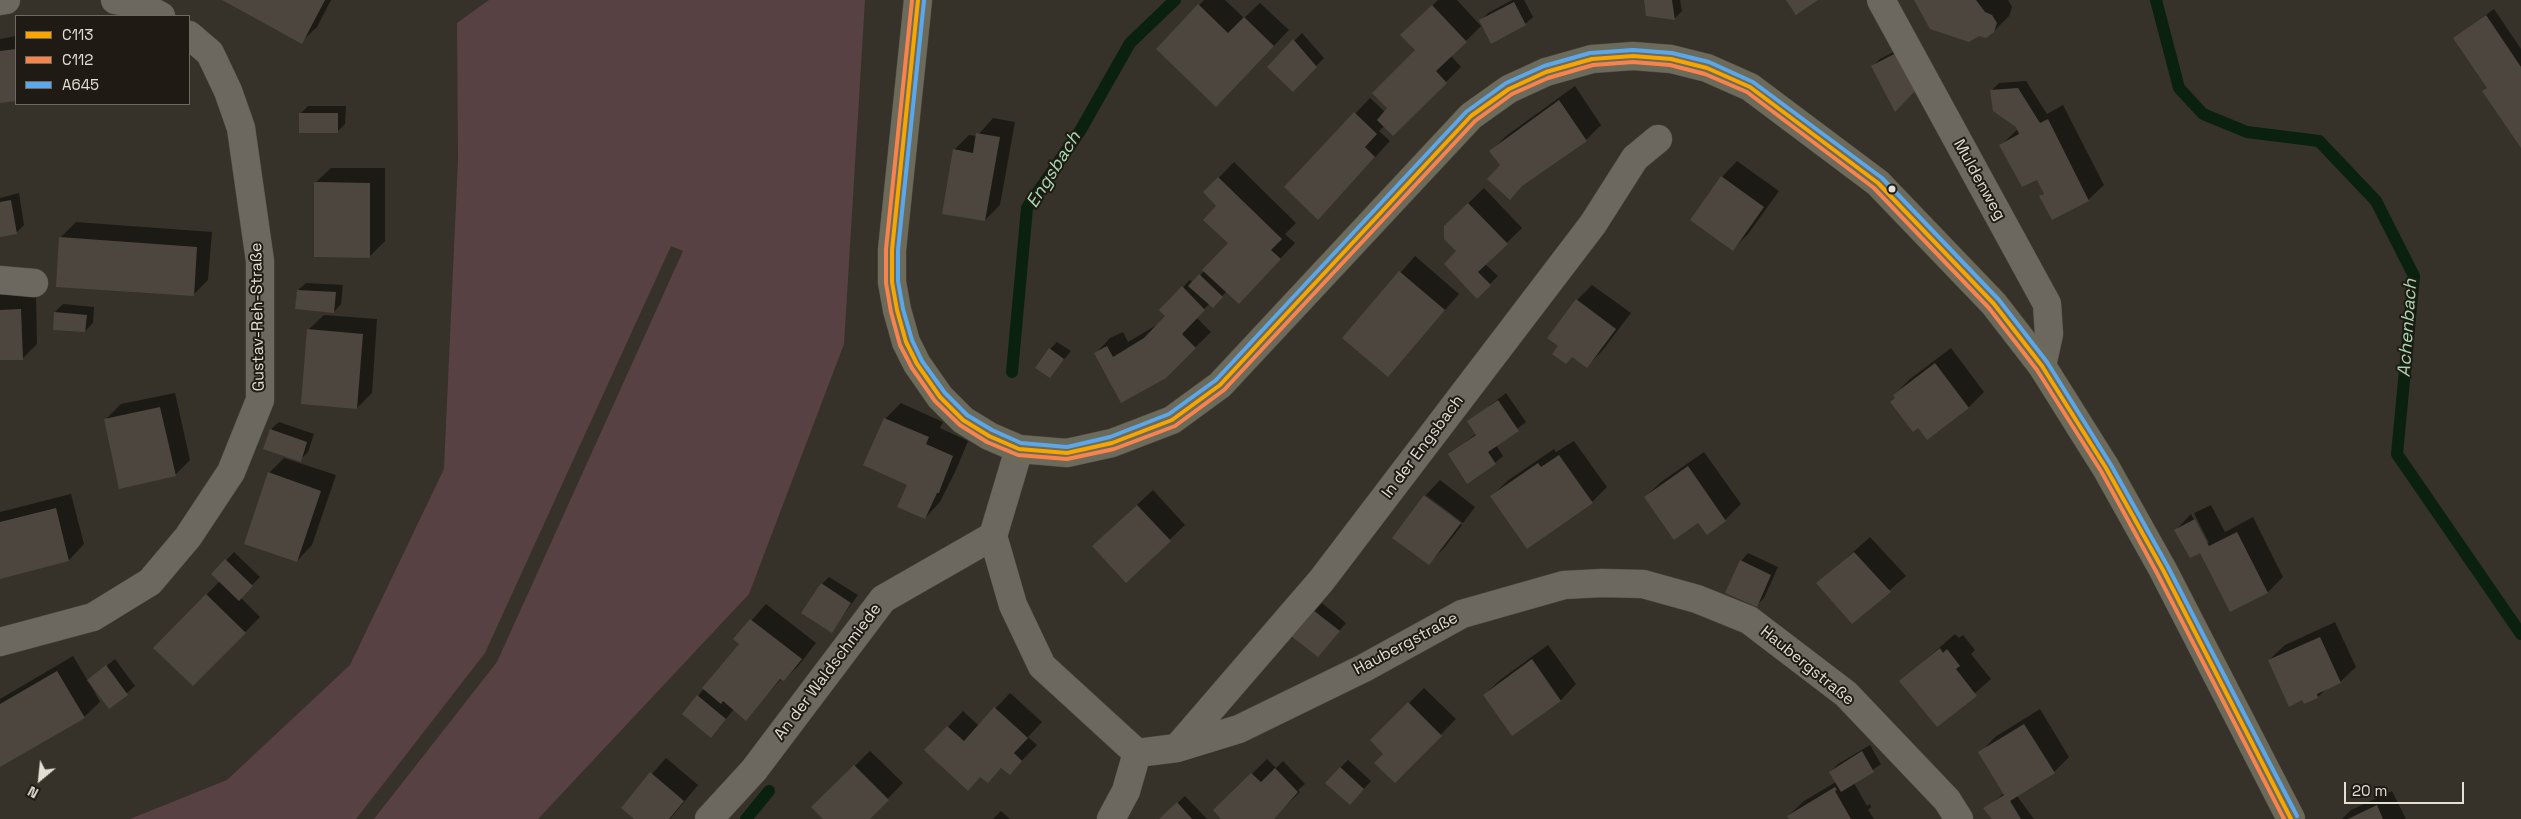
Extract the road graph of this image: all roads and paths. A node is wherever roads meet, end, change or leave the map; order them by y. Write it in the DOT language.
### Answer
graph roads {
  1 [pos="6,0"];
  2 [pos="115,0"];
  3 [pos="918,0"];
  4 [pos="1881,0"];
  5 [pos="0,1"];
  6 [pos="159,15"];
  7 [pos="190,36"];
  8 [pos="1658,139"];
  9 [pos="0,280"];
  10 [pos="34,283"];
  11 [pos="2042,366"];
  12 [pos="1019,449"];
  13 [pos="993,536"];
  14 [pos="0,642"];
  15 [pos="1177,748"];
  16 [pos="1137,753"];
  17 [pos="709,819"];
  18 [pos="1111,819"];
  19 [pos="1959,819"];
  20 [pos="2291,819"];
  1 -- 5 [label="street"];
  2 -- 6 [label="street"];
  3 -- 12 [label="main road"];
  4 -- 11 [label="street, Muldenweg"];
  7 -- 14 [label="street, Gustav-Reh-Straße"];
  8 -- 15 [label="street, In der Engsbach"];
  9 -- 10 [label="street"];
  11 -- 12 [label="main road"];
  11 -- 20 [label="main road"];
  12 -- 13 [label="street"];
  13 -- 16 [label="street"];
  13 -- 17 [label="street, An der Waldschmiede"];
  15 -- 16 [label="street, Haubergstraße"];
  15 -- 19 [label="street, Haubergstraße"];
  16 -- 18 [label="street"];
}
